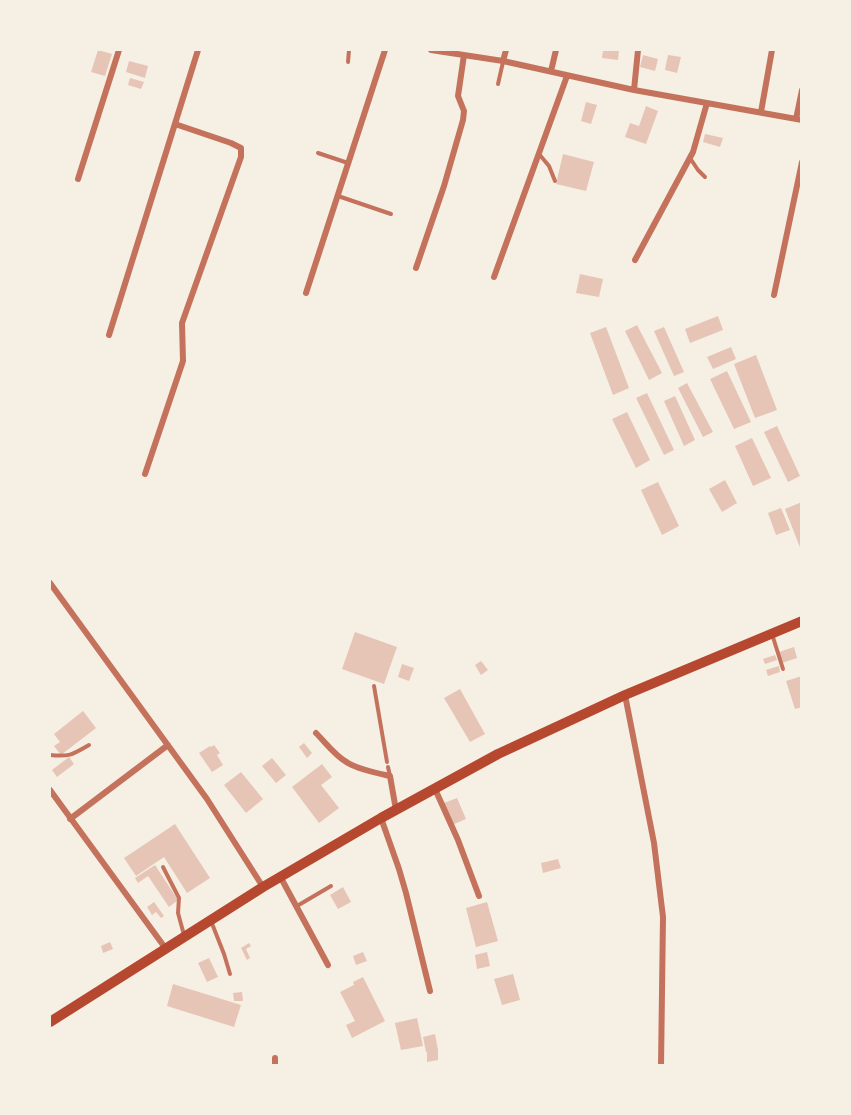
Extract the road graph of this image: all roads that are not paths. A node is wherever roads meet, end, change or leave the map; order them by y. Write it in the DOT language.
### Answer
graph roads {
  1 [pos="119,50"];
  2 [pos="198,50"];
  3 [pos="349,50"];
  4 [pos="385,50"];
  5 [pos="431,50"];
  6 [pos="506,50"];
  7 [pos="556,50"];
  8 [pos="638,50"];
  9 [pos="772,50"];
  10 [pos="464,55"];
  11 [pos="503,61"];
  12 [pos="348,62"];
  13 [pos="551,71"];
  14 [pos="567,76"];
  15 [pos="498,84"];
  16 [pos="634,90"];
  17 [pos="801,90"];
  18 [pos="707,104"];
  19 [pos="761,112"];
  20 [pos="799,120"];
  21 [pos="175,124"];
  22 [pos="318,153"];
  23 [pos="539,154"];
  24 [pos="690,158"];
  25 [pos="801,162"];
  26 [pos="348,163"];
  27 [pos="705,177"];
  28 [pos="78,178"];
  29 [pos="555,181"];
  30 [pos="338,196"];
  31 [pos="391,214"];
  32 [pos="635,260"];
  33 [pos="416,268"];
  34 [pos="494,276"];
  35 [pos="306,293"];
  36 [pos="774,295"];
  37 [pos="109,335"];
  38 [pos="145,474"];
  39 [pos="50,583"];
  40 [pos="801,621"];
  41 [pos="772,633"];
  42 [pos="783,669"];
  43 [pos="374,686"];
  44 [pos="626,695"];
  45 [pos="316,733"];
  46 [pos="89,745"];
  47 [pos="168,745"];
  48 [pos="50,755"];
  49 [pos="390,776"];
  50 [pos="435,789"];
  51 [pos="50,790"];
  52 [pos="396,810"];
  53 [pos="70,819"];
  54 [pos="381,819"];
  55 [pos="163,867"];
  56 [pos="281,878"];
  57 [pos="331,886"];
  58 [pos="263,888"];
  59 [pos="479,896"];
  60 [pos="297,906"];
  61 [pos="211,920"];
  62 [pos="184,937"];
  63 [pos="166,949"];
  64 [pos="328,965"];
  65 [pos="230,974"];
  66 [pos="430,991"];
  67 [pos="50,1022"];
  68 [pos="661,1065"];
  1 -- 28 [label="street"];
  2 -- 21 [label="street"];
  3 -- 12 [label="lane"];
  4 -- 26 [label="street"];
  5 -- 10 [label="street"];
  6 -- 11 [label="street"];
  7 -- 13 [label="street"];
  8 -- 16 [label="street"];
  9 -- 19 [label="street"];
  10 -- 11 [label="street"];
  10 -- 33 [label="street"];
  11 -- 13 [label="street"];
  11 -- 15 [label="lane"];
  13 -- 14 [label="street"];
  14 -- 16 [label="street"];
  14 -- 23 [label="street"];
  16 -- 18 [label="street"];
  17 -- 20 [label="street"];
  18 -- 19 [label="street"];
  18 -- 24 [label="street"];
  19 -- 20 [label="street"];
  21 -- 37 [label="street"];
  21 -- 38 [label="street"];
  22 -- 26 [label="lane"];
  23 -- 29 [label="lane"];
  23 -- 34 [label="street"];
  24 -- 27 [label="lane"];
  24 -- 32 [label="street"];
  25 -- 36 [label="street"];
  26 -- 30 [label="street"];
  30 -- 31 [label="lane"];
  30 -- 35 [label="street"];
  39 -- 47 [label="street"];
  40 -- 41 [label="main road"];
  41 -- 42 [label="lane"];
  41 -- 44 [label="main road"];
  43 -- 49 [label="lane"];
  44 -- 50 [label="main road"];
  44 -- 68 [label="street"];
  45 -- 49 [label="street"];
  46 -- 48 [label="lane"];
  47 -- 53 [label="street"];
  47 -- 58 [label="street"];
  49 -- 52 [label="street"];
  50 -- 52 [label="main road"];
  50 -- 59 [label="street"];
  51 -- 53 [label="street"];
  52 -- 54 [label="main road"];
  53 -- 63 [label="street"];
  54 -- 56 [label="main road"];
  54 -- 66 [label="street"];
  55 -- 62 [label="lane"];
  56 -- 58 [label="main road"];
  56 -- 60 [label="street"];
  57 -- 60 [label="lane"];
  58 -- 61 [label="main road"];
  60 -- 64 [label="street"];
  61 -- 62 [label="main road"];
  61 -- 65 [label="lane"];
  62 -- 63 [label="main road"];
  63 -- 67 [label="main road"];
}
